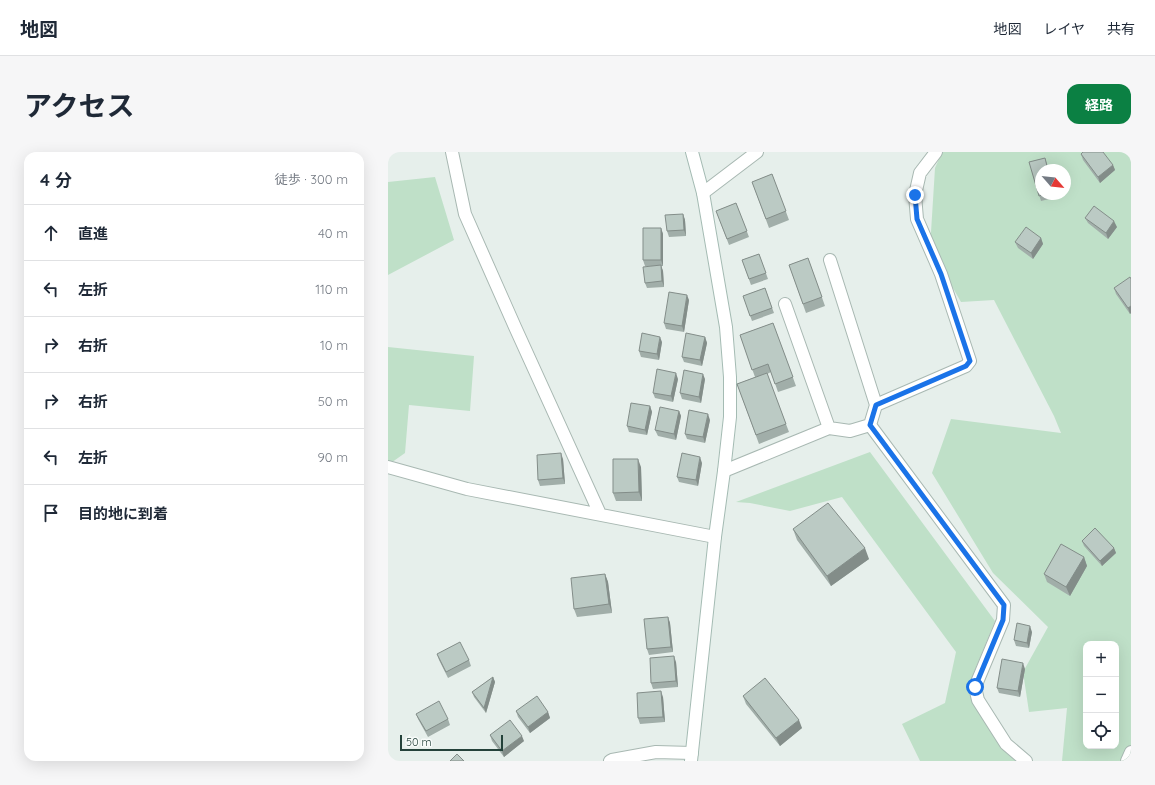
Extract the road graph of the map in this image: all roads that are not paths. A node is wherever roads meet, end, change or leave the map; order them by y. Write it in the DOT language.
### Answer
graph roads {
  1 [pos="452,152"];
  2 [pos="692,152"];
  3 [pos="757,152"];
  4 [pos="936,152"];
  5 [pos="703,194"];
  6 [pos="830,260"];
  7 [pos="785,304"];
  8 [pos="876,405"];
  9 [pos="870,425"];
  10 [pos="829,428"];
  11 [pos="388,467"];
  12 [pos="724,472"];
  13 [pos="600,514"];
  14 [pos="715,537"];
  15 [pos="1131,752"];
  16 [pos="691,757"];
  17 [pos="610,761"];
  18 [pos="1026,761"];
  19 [pos="1127,761"];
  1 -- 13 [label="street"];
  2 -- 5 [label="street"];
  3 -- 5 [label="street"];
  4 -- 8 [label="street"];
  5 -- 12 [label="street"];
  6 -- 8 [label="street"];
  7 -- 10 [label="street"];
  8 -- 9 [label="street"];
  9 -- 10 [label="street"];
  9 -- 18 [label="street"];
  10 -- 12 [label="street"];
  11 -- 13 [label="street"];
  12 -- 14 [label="street"];
  13 -- 14 [label="street"];
  14 -- 16 [label="street"];
  15 -- 19 [label="street"];
  16 -- 17 [label="street"];
}
